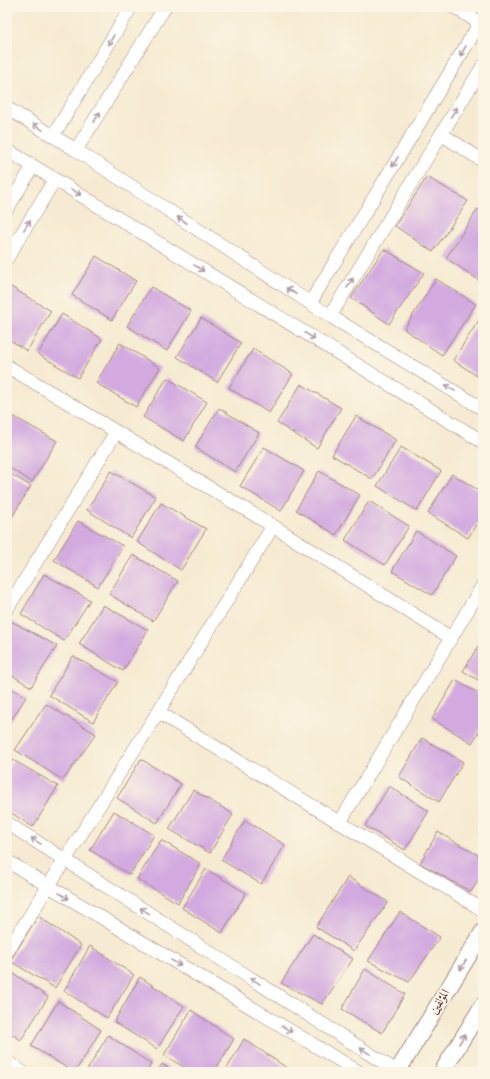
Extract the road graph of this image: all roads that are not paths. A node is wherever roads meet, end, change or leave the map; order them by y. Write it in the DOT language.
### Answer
graph roads {
  1 [pos="131,7"];
  2 [pos="165,7"];
  3 [pos="454,7"];
  4 [pos="481,20"];
  5 [pos="483,66"];
  6 [pos="7,108"];
  7 [pos="441,134"];
  8 [pos="53,136"];
  9 [pos="7,150"];
  10 [pos="76,150"];
  11 [pos="483,161"];
  12 [pos="33,166"];
  13 [pos="55,180"];
  14 [pos="7,208"];
  15 [pos="7,258"];
  16 [pos="310,303"];
  17 [pos="330,316"];
  18 [pos="7,366"];
  19 [pos="483,408"];
  20 [pos="116,432"];
  21 [pos="483,442"];
  22 [pos="273,526"];
  23 [pos="483,585"];
  24 [pos="7,609"];
  25 [pos="451,638"];
  26 [pos="158,712"];
  27 [pos="340,822"];
  28 [pos="7,823"];
  29 [pos="65,860"];
  30 [pos="7,861"];
  31 [pos="48,886"];
  32 [pos="483,910"];
  33 [pos="483,932"];
  34 [pos="7,952"];
  35 [pos="483,1005"];
  36 [pos="7,1062"];
  37 [pos="22,1072"];
  38 [pos="359,1072"];
  39 [pos="398,1072"];
  40 [pos="442,1072"];
  1 -- 8 [label="street, one-way"];
  10 -- 2 [label="street, one-way"];
  3 -- 4 [label="street"];
  4 -- 16 [label="street, one-way"];
  7 -- 5 [label="street, one-way"];
  8 -- 6 [label="street, one-way"];
  7 -- 11 [label="street"];
  17 -- 7 [label="street, one-way"];
  8 -- 10 [label="street"];
  9 -- 12 [label="street"];
  16 -- 10 [label="street, one-way"];
  12 -- 13 [label="street"];
  12 -- 14 [label="street"];
  15 -- 13 [label="street, one-way"];
  13 -- 21 [label="street, one-way"];
  16 -- 17 [label="street"];
  19 -- 17 [label="street, one-way"];
  18 -- 20 [label="street"];
  20 -- 22 [label="street"];
  20 -- 24 [label="street"];
  22 -- 25 [label="street"];
  22 -- 26 [label="street"];
  23 -- 25 [label="street"];
  25 -- 27 [label="street"];
  26 -- 27 [label="street"];
  26 -- 29 [label="street"];
  27 -- 32 [label="street"];
  29 -- 28 [label="street, one-way"];
  29 -- 31 [label="street"];
  39 -- 29 [label="street, one-way"];
  30 -- 31 [label="street"];
  31 -- 34 [label="street"];
  31 -- 38 [label="street, one-way"];
  33 -- 39 [label="street, المؤلفين, one-way"];
  40 -- 35 [label="street, one-way"];
  36 -- 37 [label="street"];
}
